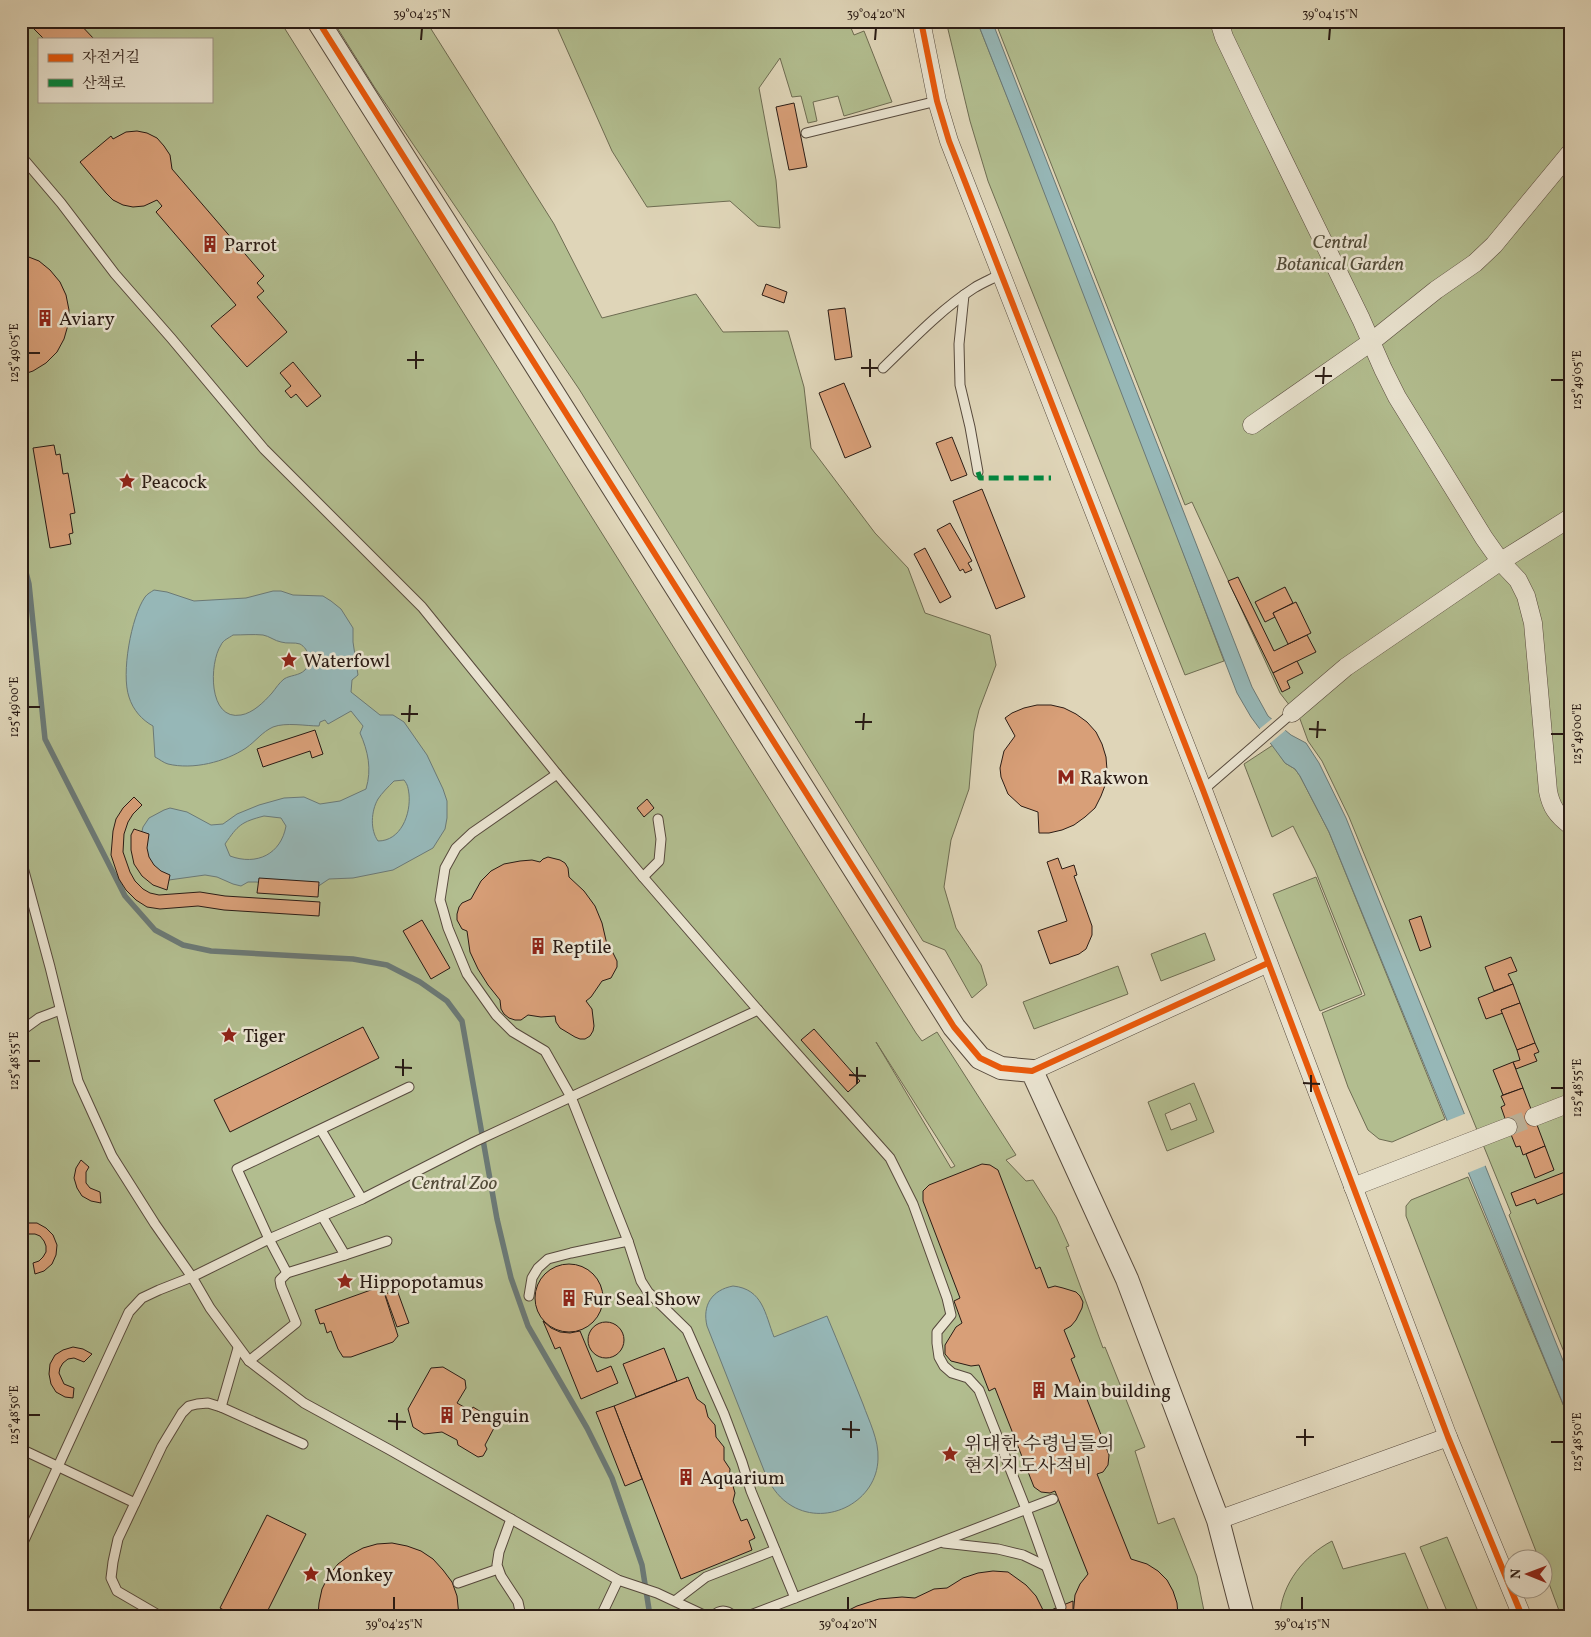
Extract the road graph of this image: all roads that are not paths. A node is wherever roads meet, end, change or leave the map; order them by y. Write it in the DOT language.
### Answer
graph roads {
  1 [pos="318,21"];
  2 [pos="921,21"];
  3 [pos="1219,21"];
  4 [pos="938,101"];
  5 [pos="806,133"];
  6 [pos="1570,153"];
  7 [pos="21,156"];
  8 [pos="1001,274"];
  9 [pos="964,295"];
  10 [pos="1371,342"];
  11 [pos="884,368"];
  12 [pos="1252,425"];
  13 [pos="978,472"];
  14 [pos="1570,518"];
  15 [pos="1501,562"];
  16 [pos="1292,713"];
  17 [pos="557,774"];
  18 [pos="1203,790"];
  19 [pos="658,819"];
  20 [pos="1570,825"];
  21 [pos="21,860"];
  22 [pos="643,877"];
  23 [pos="1268,963"];
  24 [pos="60,1010"];
  25 [pos="758,1010"];
  26 [pos="21,1031"];
  27 [pos="1032,1071"];
  28 [pos="409,1087"];
  29 [pos="571,1097"];
  30 [pos="1570,1102"];
  31 [pos="1534,1117"];
  32 [pos="1508,1127"];
  33 [pos="321,1130"];
  34 [pos="1353,1187"];
  35 [pos="362,1199"];
  36 [pos="322,1216"];
  37 [pos="269,1239"];
  38 [pos="387,1240"];
  39 [pos="628,1242"];
  40 [pos="344,1255"];
  41 [pos="287,1273"];
  42 [pos="192,1277"];
  43 [pos="529,1296"];
  44 [pos="238,1348"];
  45 [pos="248,1361"];
  46 [pos="221,1407"];
  47 [pos="1448,1437"];
  48 [pos="303,1444"];
  49 [pos="21,1449"];
  50 [pos="58,1466"];
  51 [pos="1053,1499"];
  52 [pos="134,1503"];
  53 [pos="1026,1509"];
  54 [pos="511,1519"];
  55 [pos="1218,1520"];
  56 [pos="941,1542"];
  57 [pos="21,1548"];
  58 [pos="775,1550"];
  59 [pos="1046,1566"];
  60 [pos="498,1569"];
  61 [pos="618,1580"];
  62 [pos="458,1583"];
  63 [pos="795,1598"];
  64 [pos="676,1600"];
  65 [pos="1061,1607"];
  66 [pos="160,1616"];
  67 [pos="521,1616"];
  68 [pos="601,1616"];
  69 [pos="706,1616"];
  70 [pos="713,1616"];
  71 [pos="734,1616"];
  72 [pos="748,1616"];
  73 [pos="1243,1616"];
  74 [pos="1522,1616"];
  1 -- 27 [label="street"];
  2 -- 4 [label="street"];
  3 -- 10 [label="street"];
  4 -- 5 [label="lane"];
  4 -- 8 [label="street"];
  6 -- 10 [label="street"];
  7 -- 17 [label="lane"];
  8 -- 9 [label="lane"];
  8 -- 18 [label="street"];
  9 -- 11 [label="lane"];
  9 -- 13 [label="lane"];
  10 -- 12 [label="street"];
  10 -- 15 [label="street"];
  14 -- 15 [label="street"];
  15 -- 16 [label="street"];
  15 -- 20 [label="street"];
  16 -- 18 [label="lane"];
  17 -- 22 [label="lane"];
  17 -- 29 [label="lane"];
  18 -- 23 [label="street"];
  19 -- 22 [label="lane"];
  21 -- 24 [label="lane"];
  22 -- 25 [label="lane"];
  23 -- 27 [label="street"];
  23 -- 34 [label="street"];
  24 -- 26 [label="lane"];
  24 -- 42 [label="lane"];
  25 -- 29 [label="lane"];
  25 -- 53 [label="lane"];
  27 -- 55 [label="street"];
  28 -- 33 [label="lane"];
  29 -- 35 [label="lane"];
  29 -- 39 [label="lane"];
  30 -- 31 [label="street"];
  32 -- 34 [label="street"];
  33 -- 35 [label="lane"];
  33 -- 37 [label="lane"];
  34 -- 47 [label="street"];
  35 -- 36 [label="lane"];
  36 -- 37 [label="lane"];
  36 -- 40 [label="lane"];
  37 -- 41 [label="lane"];
  37 -- 42 [label="lane"];
  38 -- 40 [label="lane"];
  39 -- 43 [label="lane"];
  39 -- 58 [label="lane"];
  40 -- 41 [label="lane"];
  41 -- 45 [label="lane"];
  42 -- 44 [label="lane"];
  42 -- 50 [label="lane"];
  44 -- 45 [label="lane"];
  44 -- 46 [label="lane"];
  45 -- 54 [label="lane"];
  46 -- 48 [label="lane"];
  46 -- 52 [label="lane"];
  47 -- 55 [label="street"];
  47 -- 74 [label="street"];
  49 -- 50 [label="lane"];
  50 -- 52 [label="lane"];
  50 -- 57 [label="lane"];
  51 -- 53 [label="lane"];
  52 -- 66 [label="lane"];
  53 -- 56 [label="lane"];
  53 -- 59 [label="lane"];
  54 -- 60 [label="lane"];
  54 -- 61 [label="lane"];
  55 -- 73 [label="street"];
  56 -- 59 [label="lane"];
  56 -- 63 [label="lane"];
  58 -- 63 [label="lane"];
  58 -- 64 [label="lane"];
  59 -- 65 [label="lane"];
  60 -- 62 [label="lane"];
  60 -- 67 [label="lane"];
  61 -- 64 [label="lane"];
  61 -- 68 [label="lane"];
  63 -- 72 [label="lane"];
  64 -- 69 [label="lane"];
  70 -- 71 [label="lane"];
}
